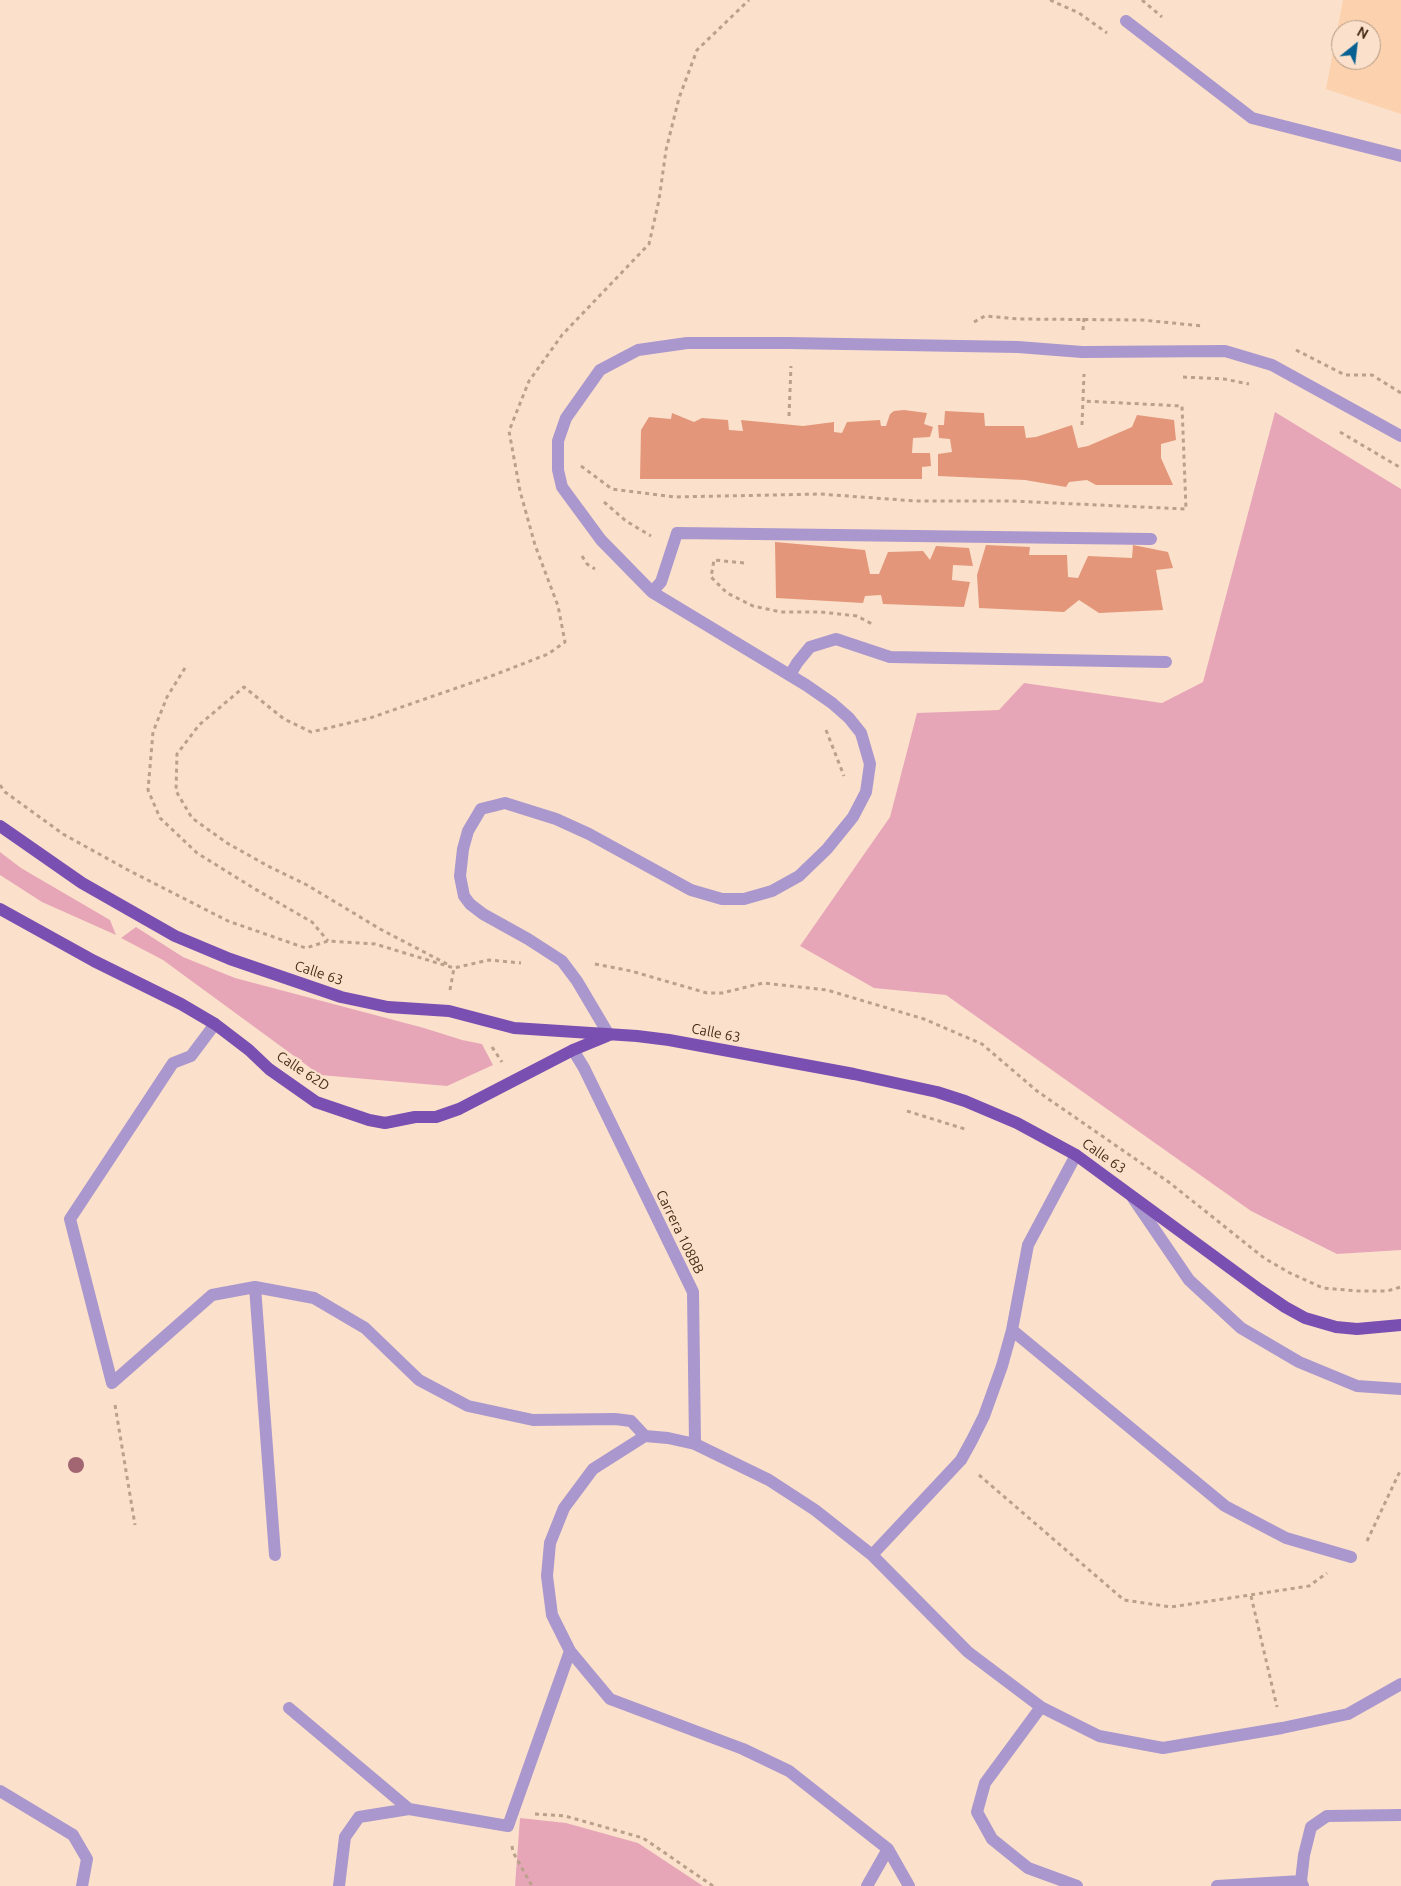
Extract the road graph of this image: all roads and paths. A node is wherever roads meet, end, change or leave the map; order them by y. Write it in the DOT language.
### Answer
graph roads {
  1 [pos="1142,0"];
  2 [pos="1163,18"];
  3 [pos="1126,21"];
  4 [pos="1401,156"];
  5 [pos="970,324"];
  6 [pos="1210,326"];
  7 [pos="1292,349"];
  8 [pos="782,364"];
  9 [pos="791,364"];
  10 [pos="800,365"];
  11 [pos="1084,372"];
  12 [pos="1093,372"];
  13 [pos="1177,376"];
  14 [pos="1258,386"];
  15 [pos="1401,393"];
  16 [pos="1083,400"];
  17 [pos="789,416"];
  18 [pos="1335,428"];
  19 [pos="1401,436"];
  20 [pos="580,457"];
  21 [pos="581,465"];
  22 [pos="1401,468"];
  23 [pos="581,472"];
  24 [pos="1151,539"];
  25 [pos="577,549"];
  26 [pos="596,569"];
  27 [pos="652,592"];
  28 [pos="1166,662"];
  29 [pos="185,668"];
  30 [pos="790,675"];
  31 [pos="244,687"];
  32 [pos="824,723"];
  33 [pos="846,781"];
  34 [pos="0,785"];
  35 [pos="0,826"];
  36 [pos="0,909"];
  37 [pos="328,941"];
  38 [pos="525,963"];
  39 [pos="454,968"];
  40 [pos="215,1024"];
  41 [pos="609,1035"];
  42 [pos="573,1050"];
  43 [pos="1076,1155"];
  44 [pos="1128,1192"];
  45 [pos="255,1287"];
  46 [pos="1401,1325"];
  47 [pos="1012,1330"];
  48 [pos="112,1383"];
  49 [pos="1401,1389"];
  50 [pos="646,1436"];
  51 [pos="695,1444"];
  52 [pos="961,1460"];
  53 [pos="1401,1469"];
  54 [pos="135,1525"];
  55 [pos="275,1555"];
  56 [pos="872,1555"];
  57 [pos="1351,1557"];
  58 [pos="1251,1596"];
  59 [pos="570,1651"];
  60 [pos="1401,1684"];
  61 [pos="1041,1707"];
  62 [pos="289,1708"];
  63 [pos="1282,1728"];
  64 [pos="0,1791"];
  65 [pos="409,1809"];
  66 [pos="512,1811"];
  67 [pos="1401,1815"];
  68 [pos="508,1826"];
  69 [pos="888,1849"];
  70 [pos="1302,1883"];
  71 [pos="82,1886"];
  72 [pos="339,1886"];
  73 [pos="532,1886"];
  74 [pos="713,1886"];
  75 [pos="866,1886"];
  76 [pos="909,1886"];
  77 [pos="1077,1886"];
  78 [pos="1217,1886"];
  1 -- 2 [label="path"];
  3 -- 4 [label="street"];
  5 -- 6 [label="path"];
  7 -- 15 [label="path"];
  8 -- 9 [label="path"];
  9 -- 10 [label="path"];
  9 -- 17 [label="path"];
  11 -- 12 [label="path"];
  13 -- 14 [label="path"];
  16 -- 21 [label="path"];
  18 -- 22 [label="path"];
  19 -- 27 [label="street"];
  20 -- 21 [label="path"];
  21 -- 23 [label="path"];
  24 -- 27 [label="street"];
  25 -- 26 [label="path"];
  27 -- 30 [label="street"];
  28 -- 30 [label="street"];
  29 -- 37 [label="path"];
  30 -- 41 [label="street"];
  31 -- 39 [label="path"];
  32 -- 33 [label="path"];
  34 -- 37 [label="path"];
  35 -- 41 [label="main road, Calle 63"];
  36 -- 40 [label="main road, Calle 62D"];
  37 -- 39 [label="path"];
  38 -- 39 [label="path"];
  40 -- 42 [label="main road, Calle 62D"];
  40 -- 48 [label="street"];
  41 -- 42 [label="main road, Calle 62D"];
  41 -- 43 [label="main road, Calle 63"];
  42 -- 51 [label="street, Carrera 108BB"];
  43 -- 44 [label="main road, Calle 63"];
  43 -- 47 [label="street"];
  44 -- 46 [label="main road, Calle 63"];
  44 -- 49 [label="street"];
  45 -- 48 [label="street"];
  45 -- 50 [label="street"];
  45 -- 55 [label="street"];
  47 -- 52 [label="street"];
  47 -- 57 [label="street"];
  48 -- 54 [label="path"];
  50 -- 51 [label="street"];
  50 -- 59 [label="street"];
  51 -- 56 [label="street"];
  52 -- 56 [label="street"];
  52 -- 58 [label="path"];
  53 -- 57 [label="path"];
  56 -- 61 [label="street"];
  57 -- 58 [label="path"];
  58 -- 63 [label="path"];
  59 -- 66 [label="street"];
  59 -- 69 [label="street"];
  60 -- 63 [label="street"];
  61 -- 63 [label="street"];
  61 -- 77 [label="street"];
  62 -- 65 [label="street"];
  64 -- 71 [label="street"];
  65 -- 68 [label="street"];
  65 -- 72 [label="street"];
  66 -- 68 [label="street"];
  66 -- 74 [label="path"];
  67 -- 70 [label="street"];
  68 -- 73 [label="path"];
  69 -- 75 [label="street"];
  69 -- 76 [label="street"];
  70 -- 78 [label="street"];
}
